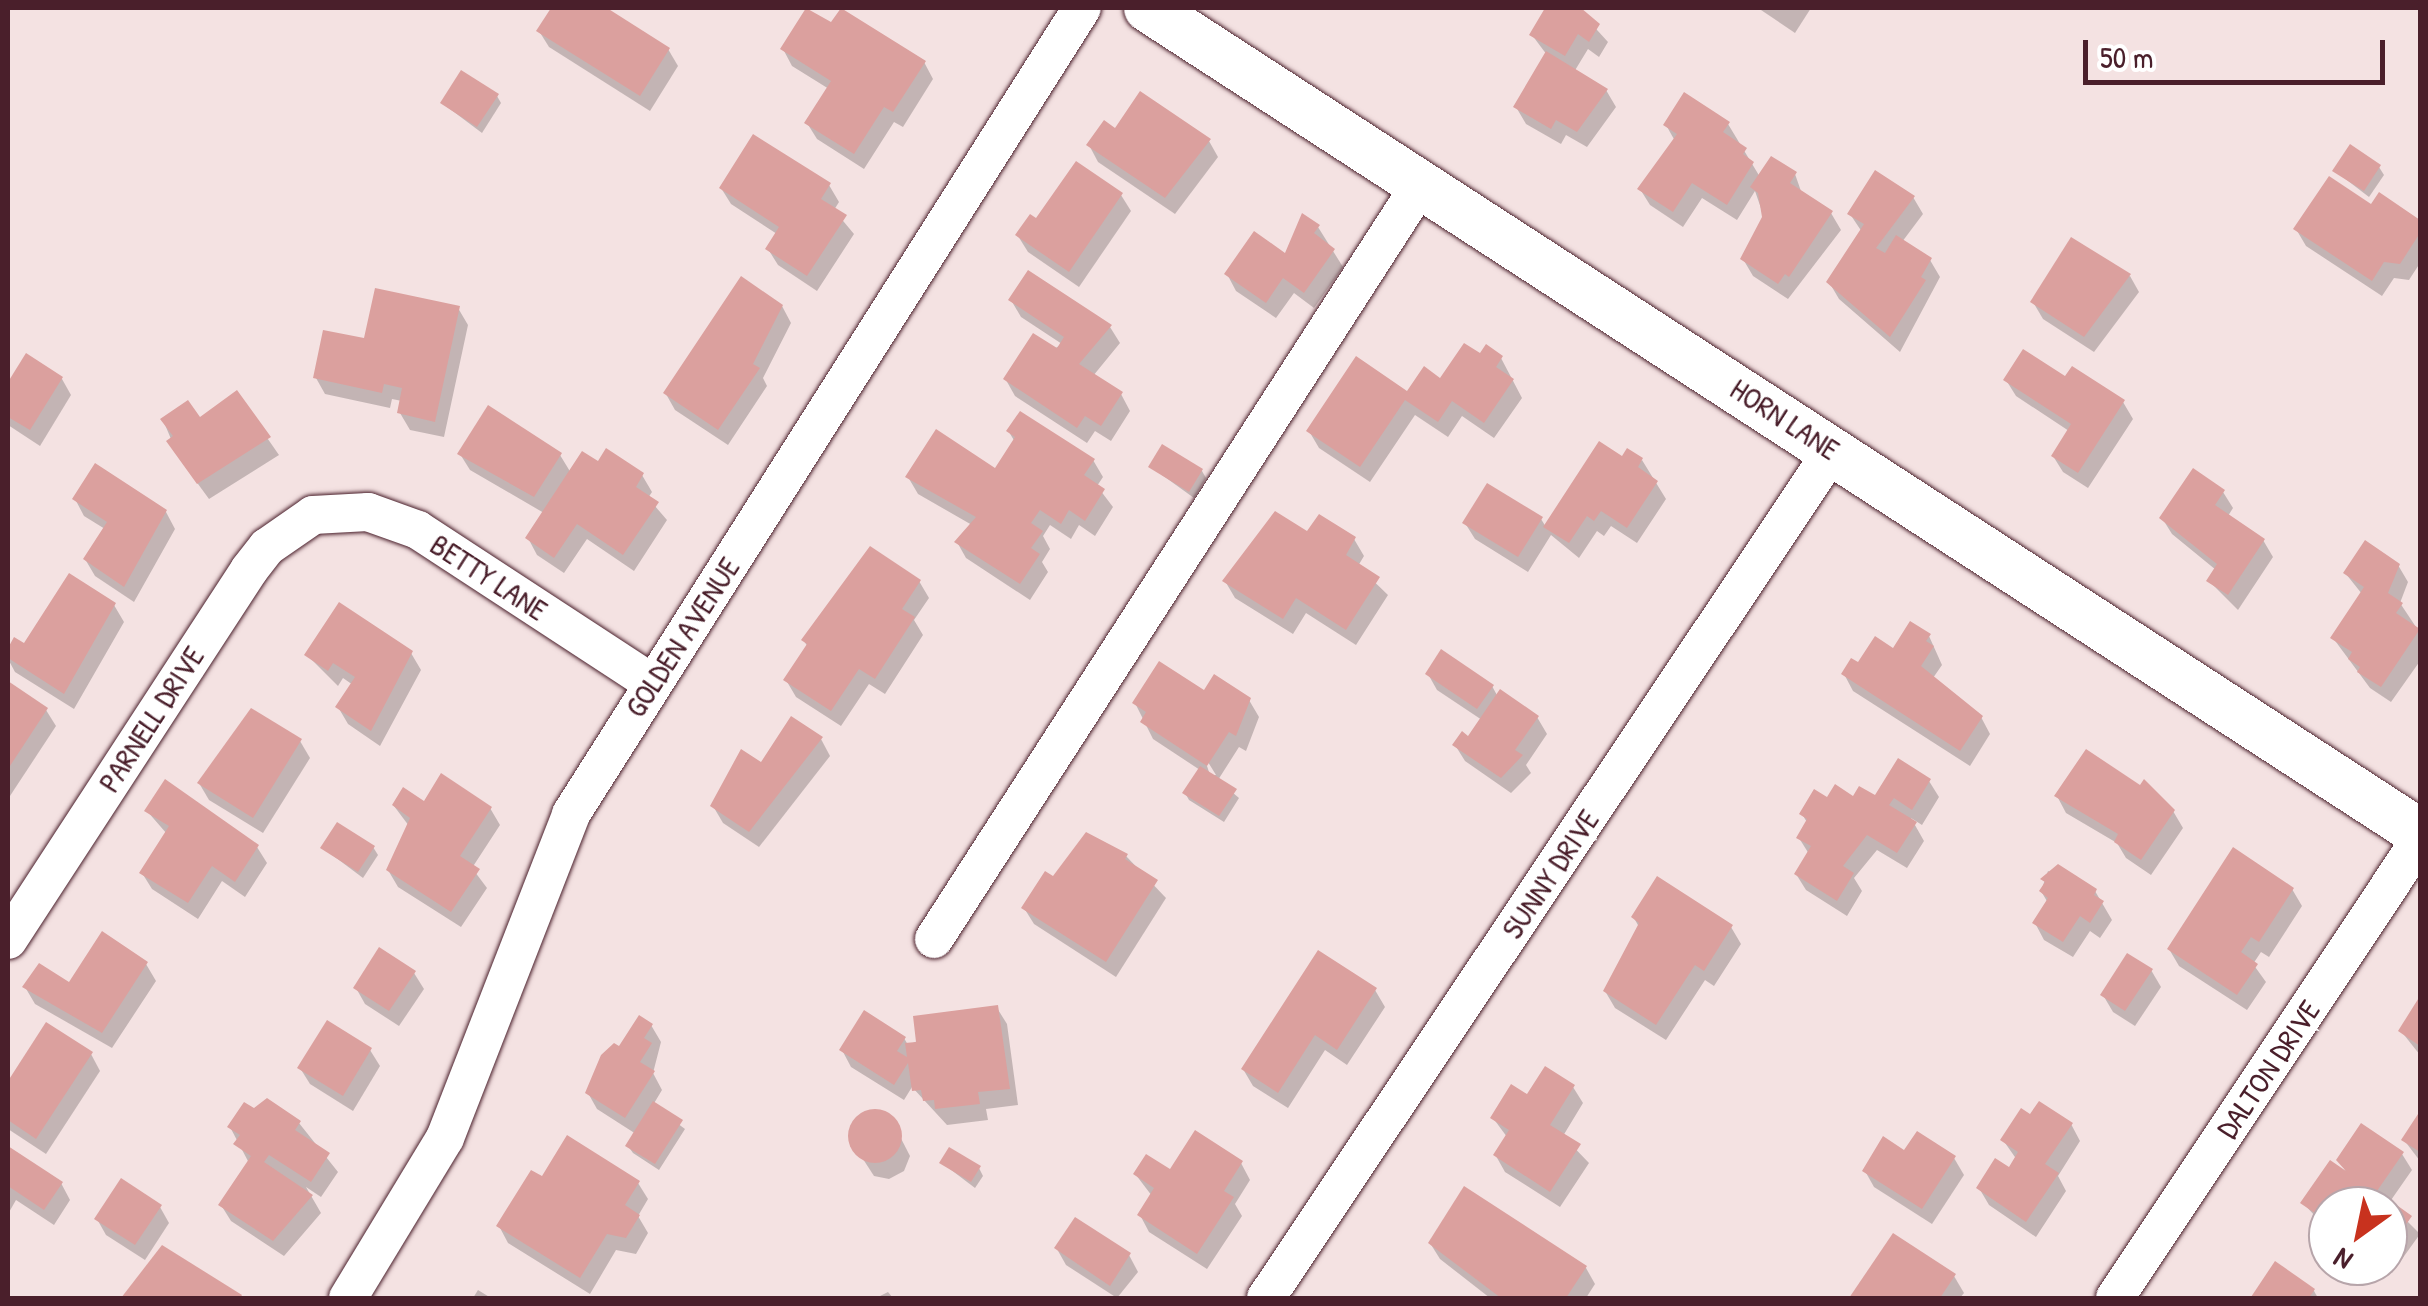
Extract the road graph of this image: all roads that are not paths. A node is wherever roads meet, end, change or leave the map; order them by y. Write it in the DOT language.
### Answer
graph roads {
  1 [pos="1082,8"];
  2 [pos="1148,8"];
  3 [pos="1422,184"];
  4 [pos="1833,450"];
  5 [pos="314,515"];
  6 [pos="652,683"];
  7 [pos="2420,833"];
  8 [pos="2420,840"];
  9 [pos="934,939"];
  10 [pos="8,940"];
  11 [pos="348,1298"];
  12 [pos="1266,1298"];
  13 [pos="2115,1298"];
  1 -- 6 [label="street, GOLDEN AVENUE"];
  2 -- 3 [label="street, HORN LANE"];
  3 -- 4 [label="street, HORN LANE"];
  3 -- 9 [label="street"];
  4 -- 7 [label="street, HORN LANE"];
  4 -- 12 [label="street, SUNNY DRIVE"];
  5 -- 6 [label="street, BETTY LANE"];
  5 -- 10 [label="street, PARNELL DRIVE"];
  6 -- 11 [label="street, GOLDEN AVENUE"];
  8 -- 13 [label="street, DALTON DRIVE"];
}
